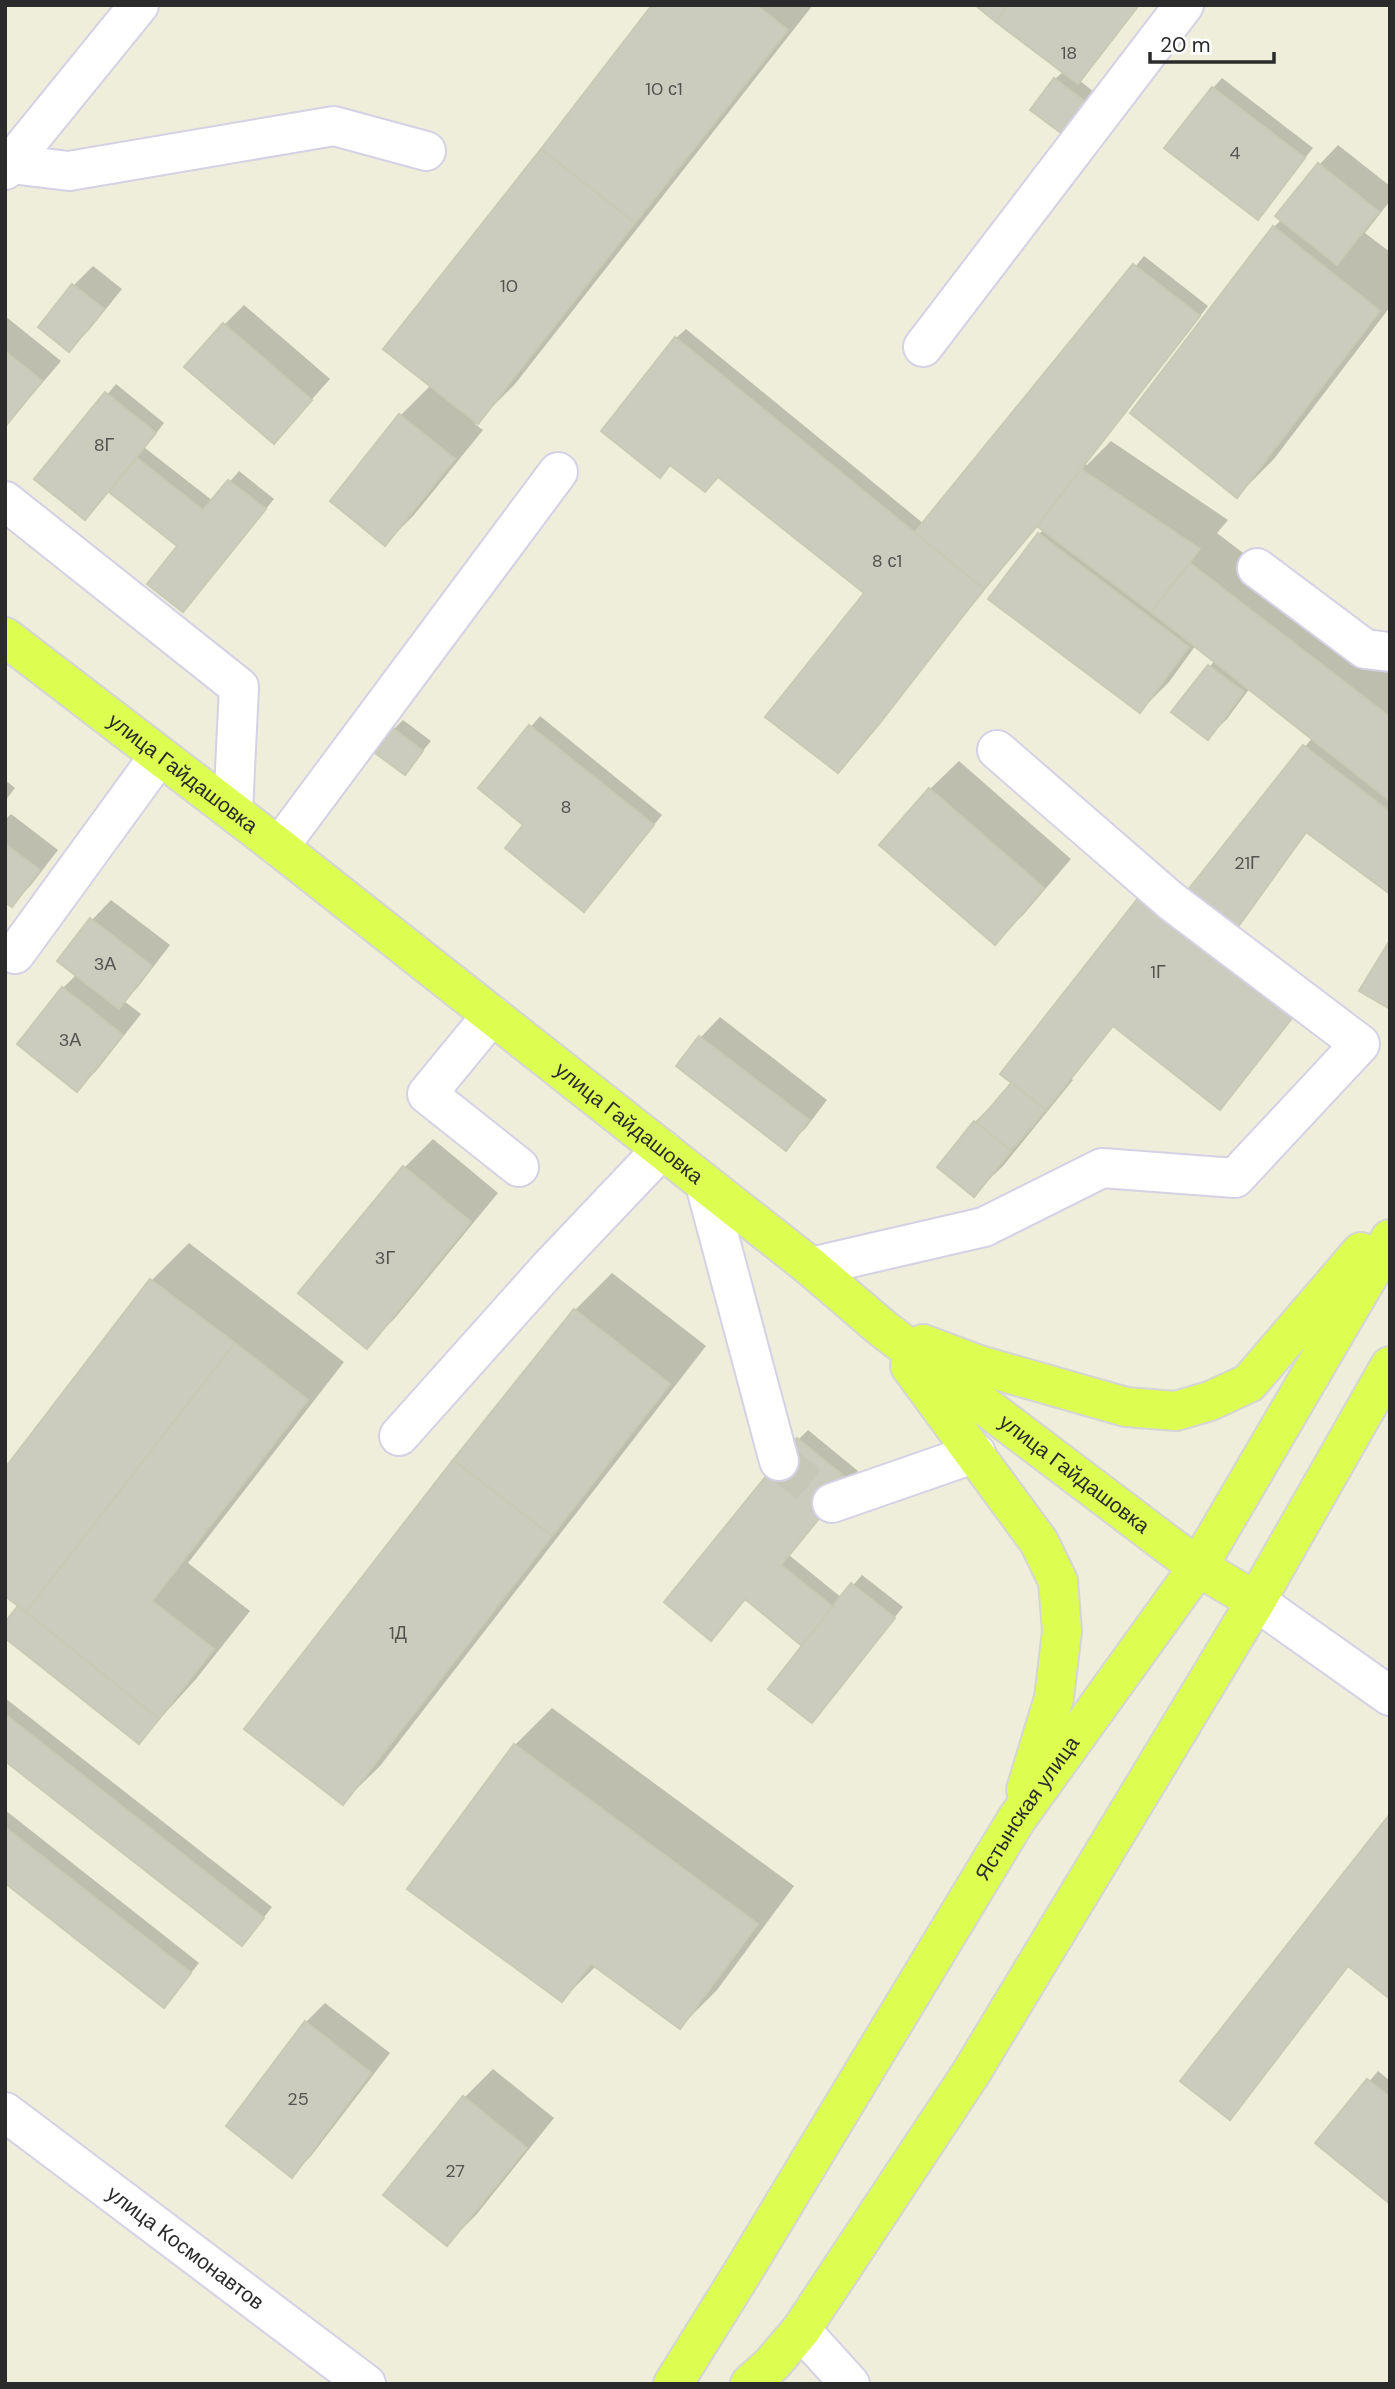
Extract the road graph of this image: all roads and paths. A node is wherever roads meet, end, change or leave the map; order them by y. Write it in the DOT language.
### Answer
graph roads {
  1 [pos="139,5"];
  2 [pos="1184,5"];
  3 [pos="426,151"];
  4 [pos="7,165"];
  5 [pos="923,347"];
  6 [pos="558,472"];
  7 [pos="5,501"];
  8 [pos="1257,568"];
  9 [pos="5,638"];
  10 [pos="1390,652"];
  11 [pos="997,750"];
  12 [pos="159,756"];
  13 [pos="233,811"];
  14 [pos="279,847"];
  15 [pos="15,954"];
  16 [pos="492,1014"];
  17 [pos="662,1149"];
  18 [pos="519,1167"];
  19 [pos="705,1184"];
  20 [pos="1390,1217"];
  21 [pos="1390,1239"];
  22 [pos="811,1267"];
  23 [pos="881,1328"];
  24 [pos="1390,1366"];
  25 [pos="399,1436"];
  26 [pos="976,1453"];
  27 [pos="779,1461"];
  28 [pos="832,1503"];
  29 [pos="1198,1567"];
  30 [pos="1256,1601"];
  31 [pos="1390,1696"];
  32 [pos="1017,1820"];
  33 [pos="5,2112"];
  34 [pos="801,2330"];
  35 [pos="764,2377"];
  36 [pos="366,2384"];
  37 [pos="673,2384"];
  38 [pos="850,2384"];
  1 -- 4 [label="street"];
  2 -- 5 [label="street"];
  3 -- 4 [label="street"];
  6 -- 14 [label="street"];
  7 -- 13 [label="street"];
  8 -- 10 [label="street"];
  9 -- 12 [label="main road, улица Гайдашовка"];
  11 -- 22 [label="street"];
  12 -- 13 [label="main road, улица Гайдашовка"];
  12 -- 15 [label="street"];
  13 -- 14 [label="main road, улица Гайдашовка"];
  14 -- 16 [label="main road, улица Гайдашовка"];
  16 -- 17 [label="main road, улица Гайдашовка"];
  16 -- 18 [label="street"];
  17 -- 19 [label="main road, улица Гайдашовка"];
  17 -- 25 [label="street"];
  19 -- 22 [label="main road, улица Гайдашовка"];
  19 -- 27 [label="street"];
  20 -- 23 [label="main road"];
  21 -- 29 [label="main road, Ястынская улица"];
  22 -- 23 [label="main road, улица Гайдашовка"];
  23 -- 26 [label="main road"];
  23 -- 29 [label="main road, улица Гайдашовка"];
  24 -- 30 [label="main road"];
  26 -- 28 [label="street"];
  26 -- 32 [label="main road"];
  29 -- 30 [label="main road, улица Гайдашовка"];
  29 -- 32 [label="main road, Ястынская улица"];
  30 -- 31 [label="street"];
  30 -- 34 [label="main road"];
  32 -- 37 [label="main road, Ястынская улица"];
  33 -- 36 [label="street, улица Космонавтов"];
  34 -- 35 [label="main road"];
  34 -- 38 [label="street"];
}
